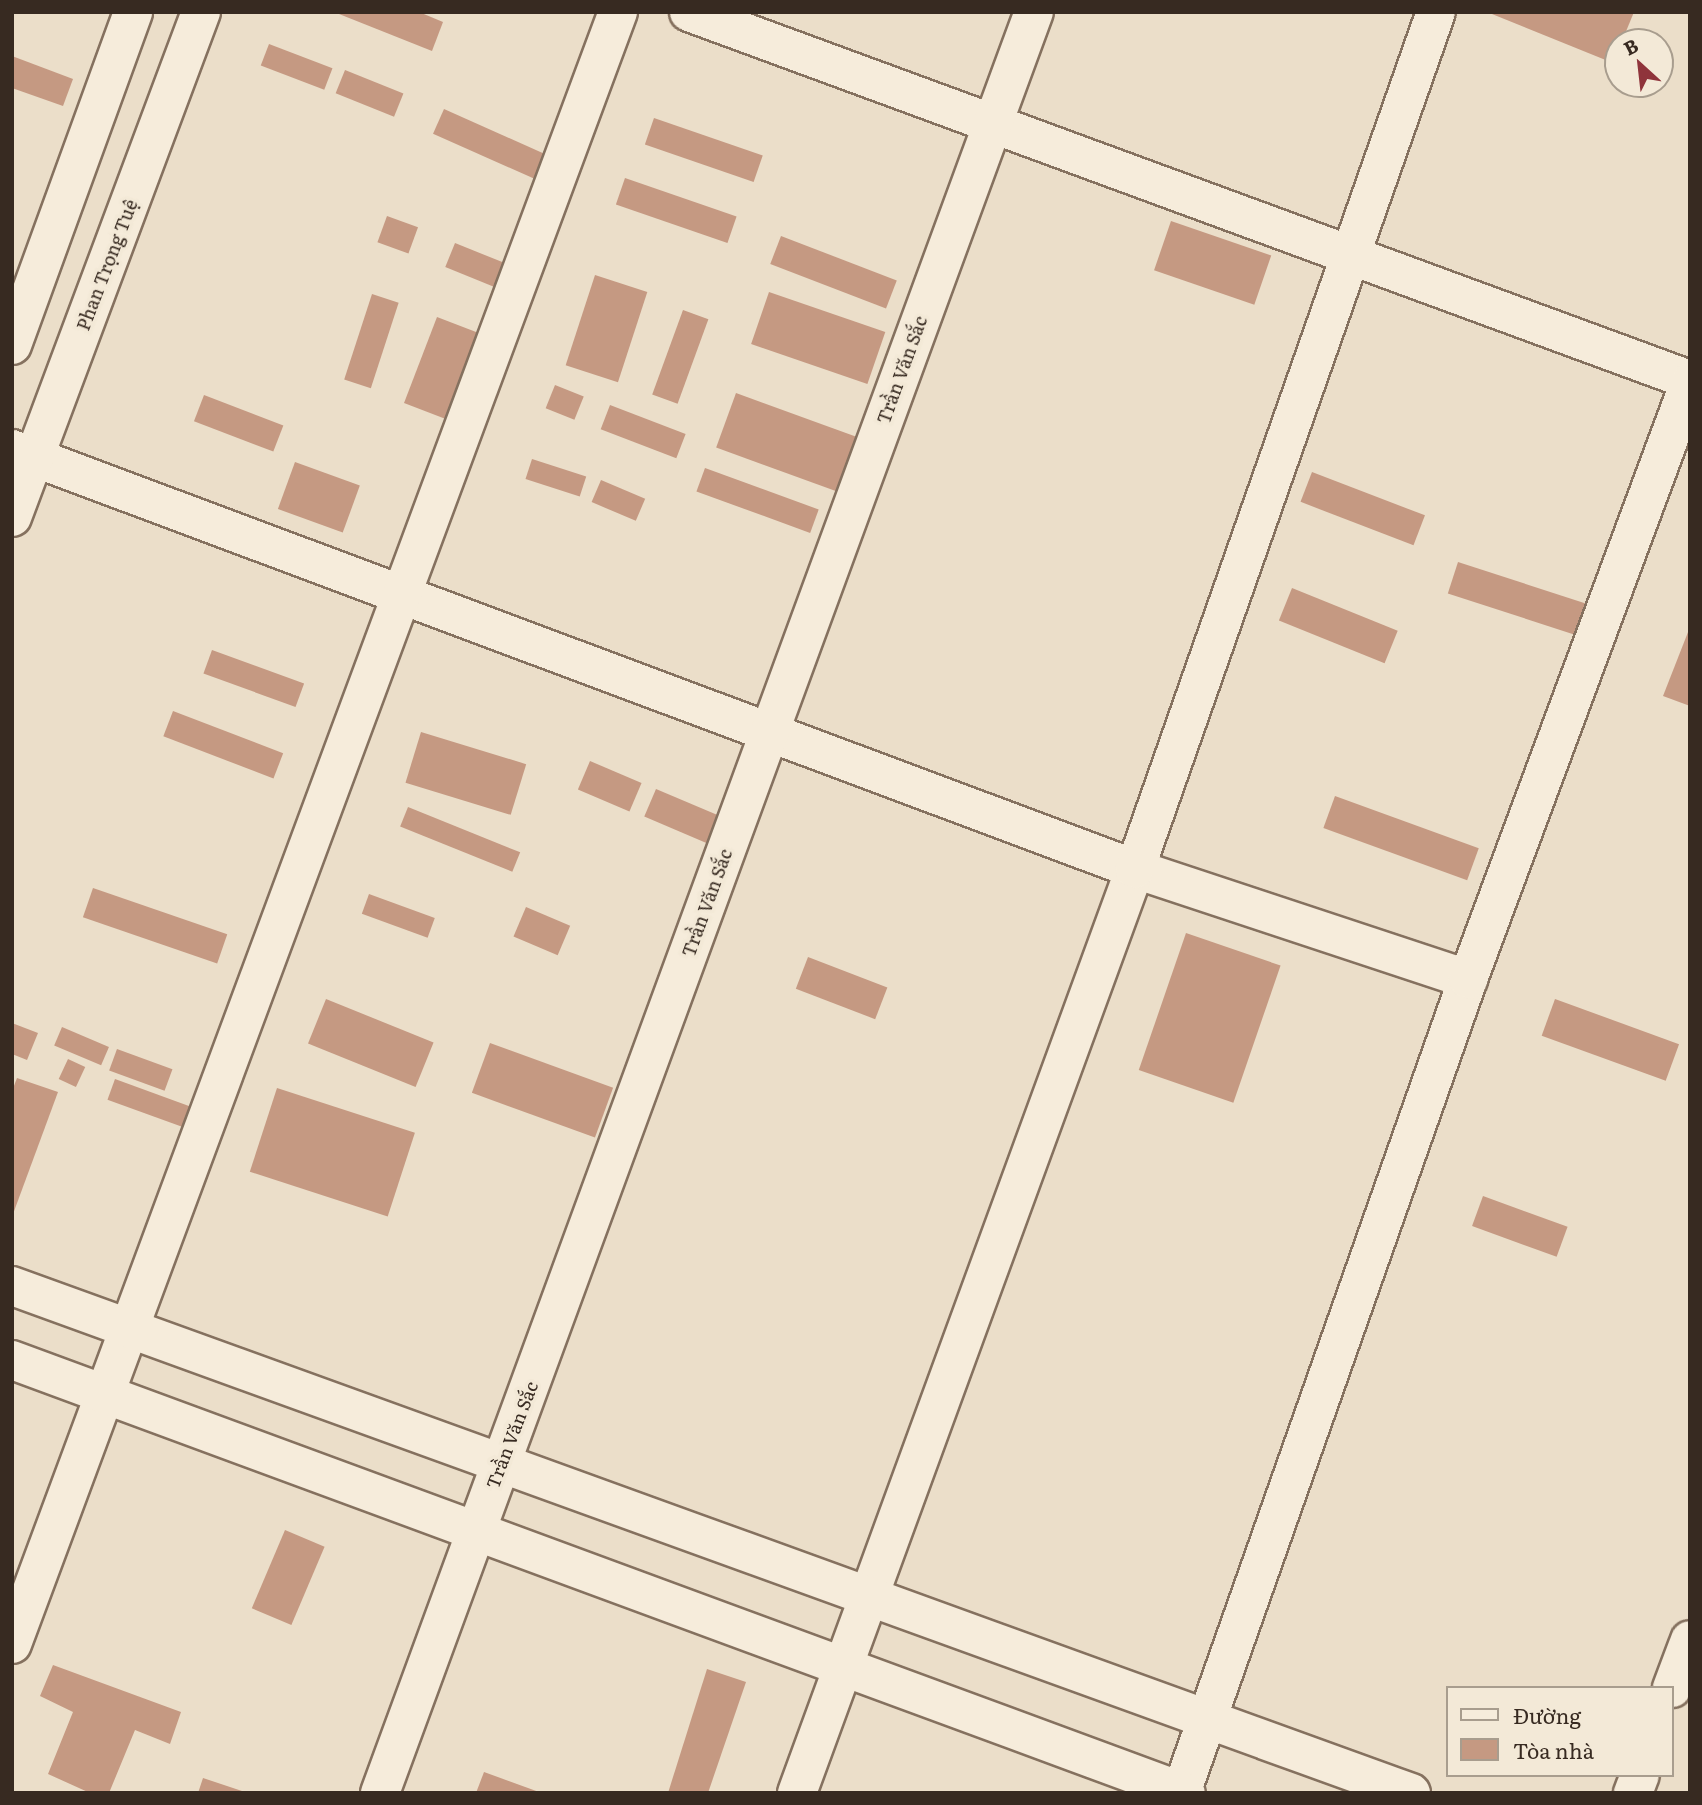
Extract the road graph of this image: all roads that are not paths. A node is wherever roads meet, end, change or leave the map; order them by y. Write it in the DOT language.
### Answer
graph roads {
  1 [pos="133,12"];
  2 [pos="201,12"];
  3 [pos="618,12"];
  4 [pos="689,12"];
  5 [pos="1034,12"];
  6 [pos="1436,12"];
  7 [pos="993,121"];
  8 [pos="1350,255"];
  9 [pos="12,345"];
  10 [pos="1690,381"];
  11 [pos="24,453"];
  12 [pos="12,517"];
  13 [pos="402,593"];
  14 [pos="769,731"];
  15 [pos="1135,869"];
  16 [pos="1468,979"];
  17 [pos="12,1286"];
  18 [pos="127,1329"];
  19 [pos="12,1360"];
  20 [pos="106,1395"];
  21 [pos="503,1462"];
  22 [pos="474,1532"];
  23 [pos="870,1597"];
  24 [pos="1690,1640"];
  25 [pos="12,1644"];
  26 [pos="841,1664"];
  27 [pos="1673,1686"];
  28 [pos="1206,1717"];
  29 [pos="1183,1792"];
  30 [pos="380,1793"];
  31 [pos="797,1793"];
  32 [pos="1411,1793"];
  1 -- 9 [label="street"];
  2 -- 11 [label="street, Phan Trọng Tuệ"];
  3 -- 13 [label="street"];
  4 -- 7 [label="street"];
  5 -- 7 [label="street, Trần Văn Sắc"];
  6 -- 8 [label="street"];
  7 -- 8 [label="street"];
  7 -- 14 [label="street, Trần Văn Sắc"];
  8 -- 10 [label="street"];
  8 -- 15 [label="street"];
  10 -- 16 [label="street"];
  11 -- 12 [label="street, Phan Trọng Tuệ"];
  11 -- 13 [label="street"];
  13 -- 14 [label="street"];
  13 -- 18 [label="street"];
  14 -- 15 [label="street"];
  14 -- 21 [label="street, Trần Văn Sắc"];
  15 -- 16 [label="street"];
  15 -- 23 [label="street"];
  16 -- 28 [label="street"];
  17 -- 18 [label="street"];
  18 -- 20 [label="street"];
  18 -- 21 [label="street"];
  19 -- 20 [label="street"];
  20 -- 22 [label="street"];
  20 -- 25 [label="street"];
  21 -- 22 [label="street, Trần Văn Sắc"];
  21 -- 23 [label="street"];
  22 -- 26 [label="street"];
  22 -- 30 [label="street, Trần Văn Sắc"];
  23 -- 26 [label="street"];
  23 -- 28 [label="street"];
  24 -- 27 [label="street"];
  26 -- 29 [label="street"];
  26 -- 31 [label="street"];
  28 -- 29 [label="street"];
  28 -- 32 [label="street"];
}
